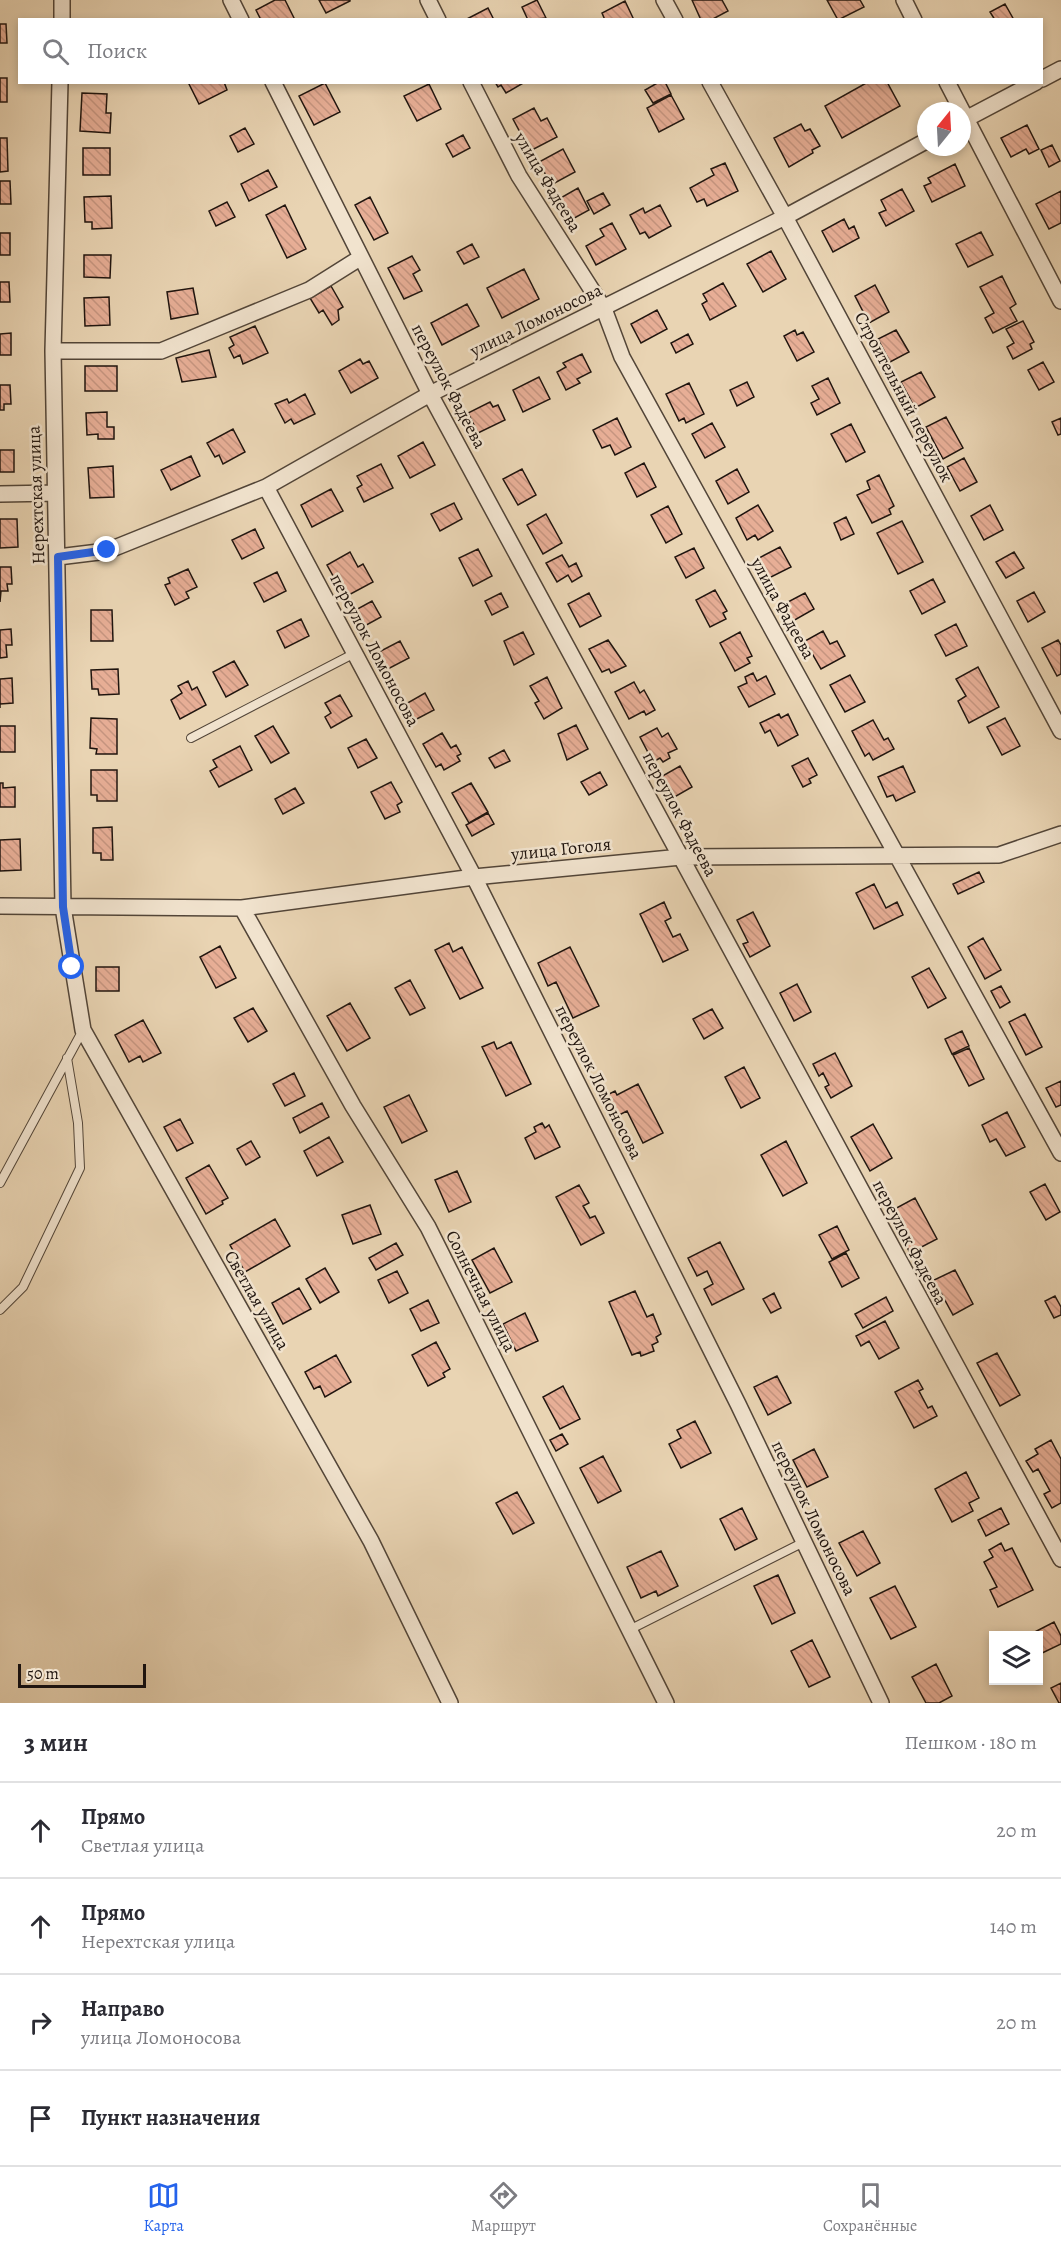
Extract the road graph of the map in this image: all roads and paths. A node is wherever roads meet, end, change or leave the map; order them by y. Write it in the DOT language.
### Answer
graph roads {
  1 [pos="62,0"];
  2 [pos="231,0"];
  3 [pos="428,0"];
  4 [pos="664,0"];
  5 [pos="904,0"];
  6 [pos="62,18"];
  7 [pos="241,18"];
  8 [pos="437,18"];
  9 [pos="674,18"];
  10 [pos="913,18"];
  11 [pos="1061,69"];
  12 [pos="1043,78"];
  13 [pos="60,84"];
  14 [pos="274,84"];
  15 [pos="472,84"];
  16 [pos="711,84"];
  17 [pos="948,84"];
  18 [pos="1032,84"];
  19 [pos="956,102"];
  20 [pos="971,116"];
  21 [pos="971,133"];
  22 [pos="917,146"];
  23 [pos="785,217"];
  24 [pos="360,258"];
  25 [pos="1061,301"];
  26 [pos="604,309"];
  27 [pos="53,351"];
  28 [pos="430,394"];
  29 [pos="266,487"];
  30 [pos="55,493"];
  31 [pos="0,494"];
  32 [pos="58,557"];
  33 [pos="355,653"];
  34 [pos="1061,731"];
  35 [pos="191,738"];
  36 [pos="1061,834"];
  37 [pos="897,855"];
  38 [pos="681,856"];
  39 [pos="474,877"];
  40 [pos="0,906"];
  41 [pos="63,907"];
  42 [pos="242,908"];
  43 [pos="82,1030"];
  44 [pos="68,1058"];
  45 [pos="1061,1152"];
  46 [pos="0,1183"];
  47 [pos="0,1310"];
  48 [pos="804,1542"];
  49 [pos="1061,1559"];
  50 [pos="629,1630"];
  51 [pos="450,1703"];
  52 [pos="666,1703"];
  53 [pos="880,1703"];
  1 -- 6 [label="street"];
  2 -- 7 [label="street"];
  3 -- 8 [label="street"];
  4 -- 9 [label="street"];
  5 -- 10 [label="street"];
  11 -- 12 [label="street"];
  13 -- 27 [label="street, Нерехтская улица"];
  14 -- 24 [label="street, переулок Фадеева"];
  15 -- 26 [label="street, улица Фадеева"];
  16 -- 23 [label="street, Строительный переулок"];
  17 -- 19 [label="street"];
  18 -- 20 [label="street"];
  21 -- 25 [label="street"];
  22 -- 23 [label="street, улица Ломоносова"];
  23 -- 26 [label="street, улица Ломоносова"];
  23 -- 34 [label="street, Строительный переулок"];
  24 -- 27 [label="street"];
  24 -- 28 [label="street, переулок Фадеева"];
  26 -- 28 [label="street, улица Ломоносова"];
  26 -- 37 [label="street, улица Фадеева"];
  27 -- 30 [label="street, Нерехтская улица"];
  28 -- 29 [label="street, улица Ломоносова"];
  28 -- 38 [label="street, переулок Фадеева"];
  29 -- 32 [label="street, улица Ломоносова"];
  29 -- 33 [label="street, переулок Ломоносова"];
  30 -- 31 [label="street"];
  30 -- 32 [label="street, Нерехтская улица"];
  32 -- 41 [label="street, Нерехтская улица"];
  33 -- 35 [label="lane"];
  33 -- 39 [label="street, переулок Ломоносова"];
  36 -- 37 [label="street, улица Гоголя"];
  37 -- 38 [label="street, улица Гоголя"];
  37 -- 45 [label="street, улица Фадеева"];
  38 -- 39 [label="street, улица Гоголя"];
  38 -- 49 [label="street, переулок Фадеева"];
  39 -- 42 [label="street, улица Гоголя"];
  39 -- 48 [label="street, переулок Ломоносова"];
  40 -- 41 [label="street, улица Гоголя"];
  41 -- 42 [label="street, улица Гоголя"];
  41 -- 43 [label="street, Светлая улица"];
  42 -- 50 [label="street, Солнечная улица"];
  43 -- 44 [label="lane"];
  43 -- 51 [label="street, Светлая улица"];
  44 -- 46 [label="lane"];
  44 -- 47 [label="lane"];
  48 -- 50 [label="lane"];
  48 -- 53 [label="street, переулок Ломоносова"];
  50 -- 52 [label="street, Солнечная улица"];
}
